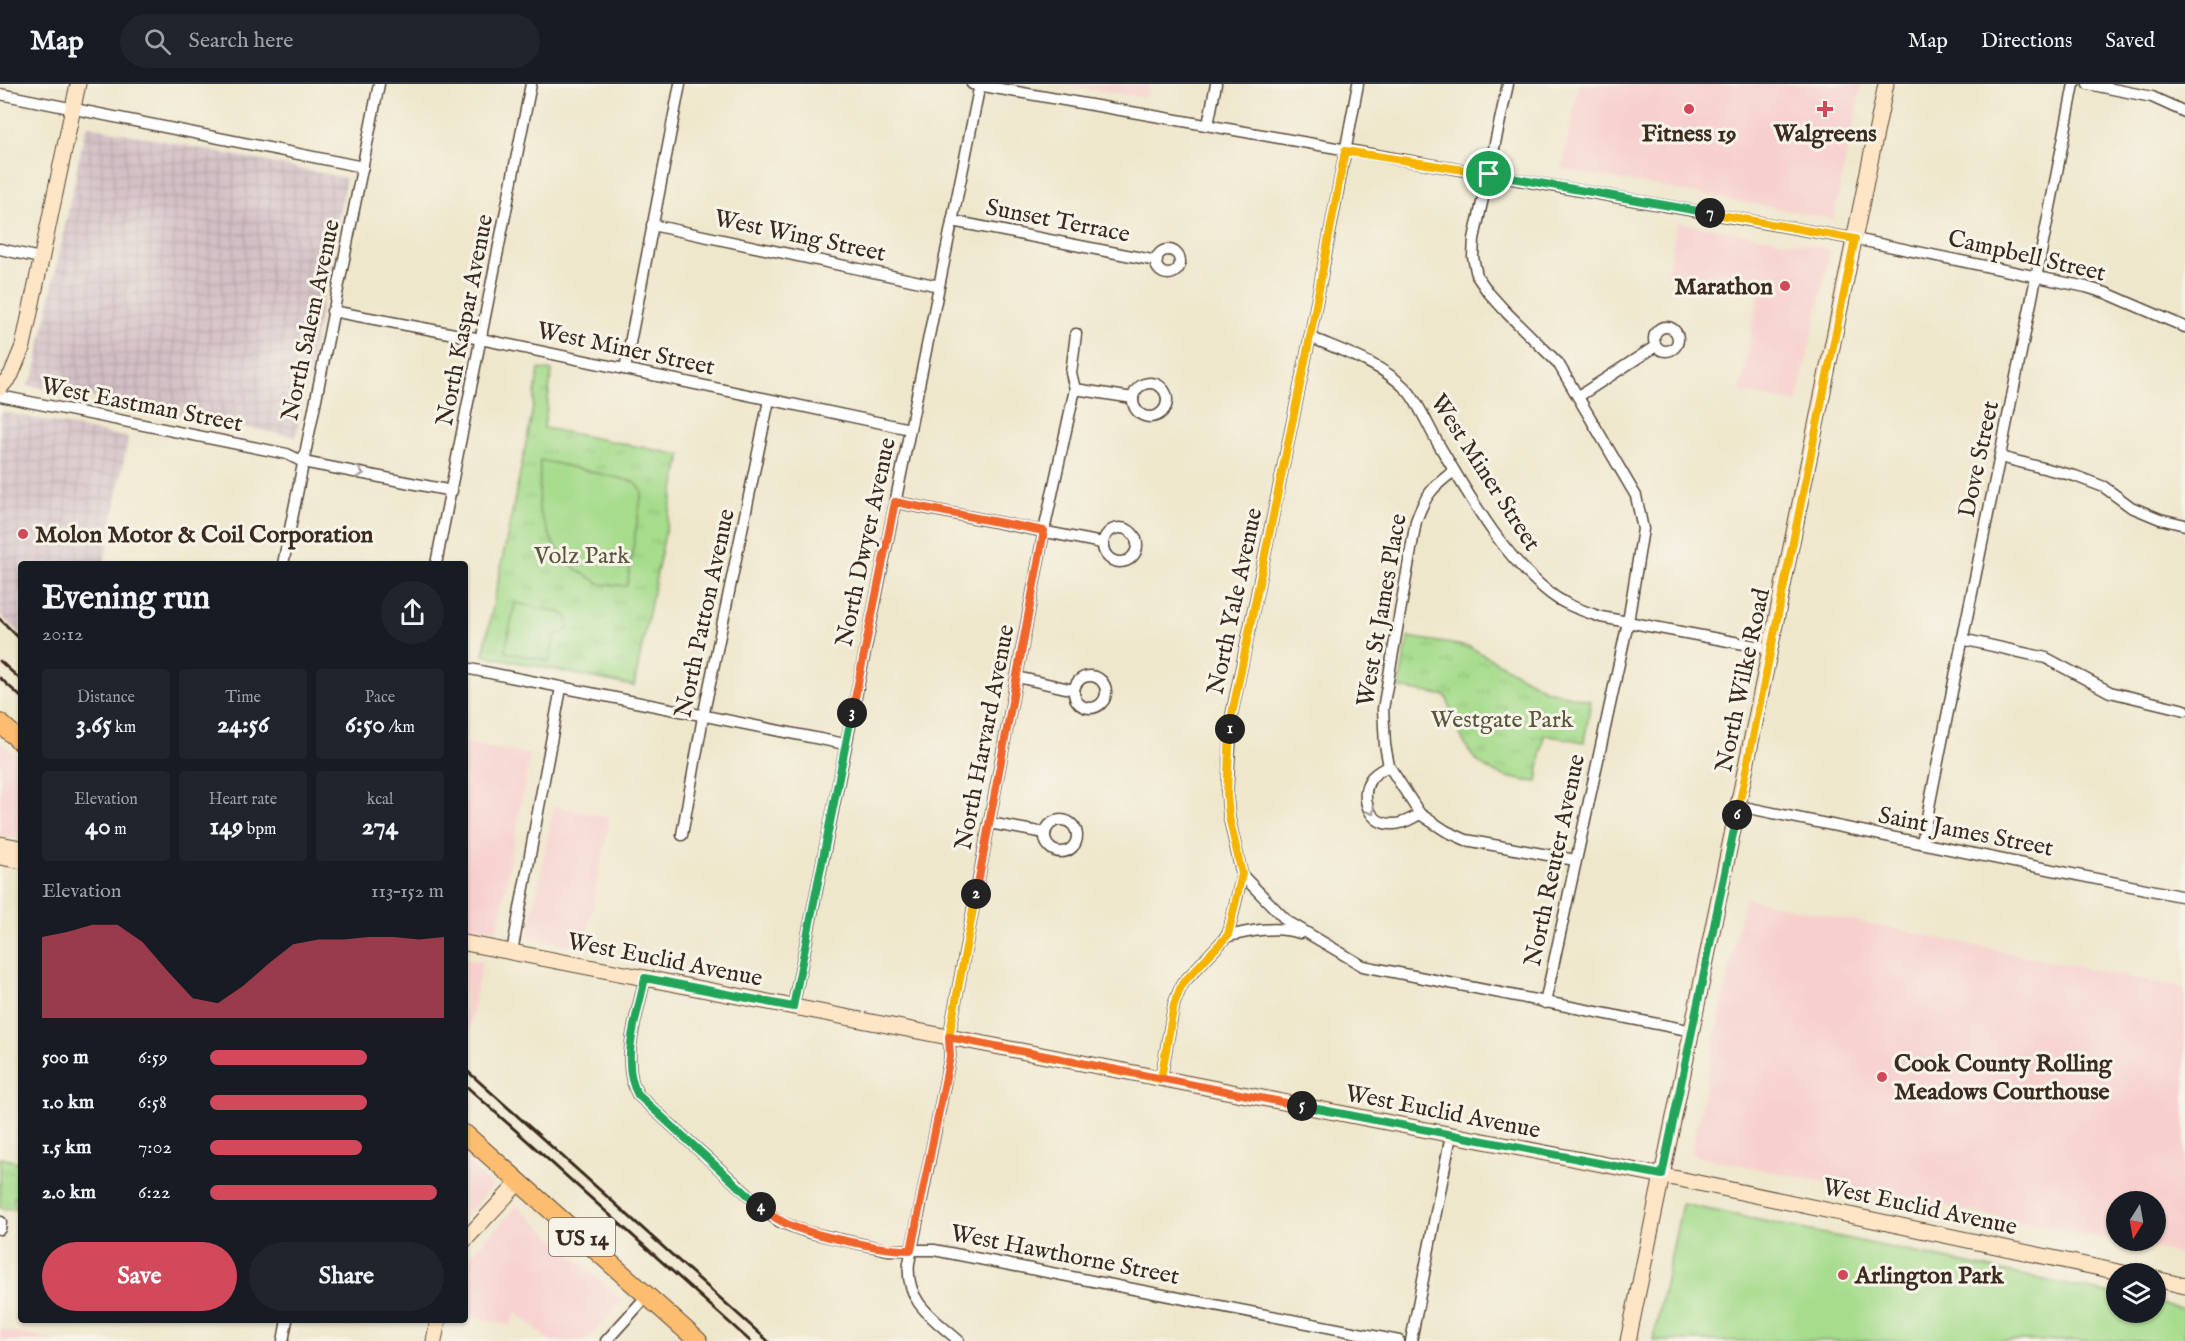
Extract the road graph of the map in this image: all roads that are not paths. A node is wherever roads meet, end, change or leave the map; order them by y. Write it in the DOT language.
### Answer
graph roads {
  1 [pos="78,84"];
  2 [pos="379,84"];
  3 [pos="531,84"];
  4 [pos="680,84"];
  5 [pos="977,84"];
  6 [pos="1216,84"];
  7 [pos="1358,84"];
  8 [pos="1508,84"];
  9 [pos="1886,84"];
  10 [pos="2074,84"];
  11 [pos="2088,84"];
  12 [pos="0,94"];
  13 [pos="74,108"];
  14 [pos="2185,112"];
  15 [pos="1208,125"];
  16 [pos="1345,151"];
  17 [pos="363,167"];
  18 [pos="1489,174"];
  19 [pos="952,221"];
  20 [pos="652,225"];
  21 [pos="1855,239"];
  22 [pos="0,249"];
  23 [pos="40,258"];
  24 [pos="1156,261"];
  25 [pos="2038,276"];
  26 [pos="939,286"];
  27 [pos="332,311"];
  28 [pos="2185,327"];
  29 [pos="1076,334"];
  30 [pos="1310,337"];
  31 [pos="481,339"];
  32 [pos="1656,346"];
  33 [pos="626,369"];
  34 [pos="0,388"];
  35 [pos="1075,389"];
  36 [pos="0,396"];
  37 [pos="1579,396"];
  38 [pos="1133,398"];
  39 [pos="769,400"];
  40 [pos="909,429"];
  41 [pos="2000,458"];
  42 [pos="303,462"];
  43 [pos="1454,471"];
  44 [pos="452,491"];
  45 [pos="895,502"];
  46 [pos="2185,525"];
  47 [pos="1044,531"];
  48 [pos="1102,543"];
  49 [pos="284,561"];
  50 [pos="437,561"];
  51 [pos="1628,622"];
  52 [pos="1962,639"];
  53 [pos="1771,649"];
  54 [pos="468,669"];
  55 [pos="1017,677"];
  56 [pos="561,688"];
  57 [pos="1074,690"];
  58 [pos="2185,710"];
  59 [pos="703,717"];
  60 [pos="0,723"];
  61 [pos="18,739"];
  62 [pos="845,744"];
  63 [pos="1389,766"];
  64 [pos="1739,806"];
  65 [pos="1420,814"];
  66 [pos="989,823"];
  67 [pos="1045,833"];
  68 [pos="682,835"];
  69 [pos="1922,843"];
  70 [pos="0,844"];
  71 [pos="18,847"];
  72 [pos="0,857"];
  73 [pos="18,860"];
  74 [pos="1575,860"];
  75 [pos="1242,874"];
  76 [pos="2185,897"];
  77 [pos="1309,936"];
  78 [pos="1226,937"];
  79 [pos="468,944"];
  80 [pos="512,952"];
  81 [pos="645,978"];
  82 [pos="1545,1003"];
  83 [pos="793,1007"];
  84 [pos="1693,1031"];
  85 [pos="949,1037"];
  86 [pos="1161,1079"];
  87 [pos="1451,1135"];
  88 [pos="468,1137"];
  89 [pos="1662,1175"];
  90 [pos="519,1182"];
  91 [pos="468,1237"];
  92 [pos="911,1250"];
  93 [pos="2106,1269"];
  94 [pos="2166,1282"];
  95 [pos="2185,1286"];
  96 [pos="647,1296"];
  97 [pos="286,1323"];
  98 [pos="437,1323"];
  99 [pos="283,1341"];
  100 [pos="434,1341"];
  101 [pos="606,1341"];
  102 [pos="698,1341"];
  103 [pos="959,1341"];
  104 [pos="1399,1341"];
  105 [pos="1411,1341"];
  106 [pos="1628,1341"];
  1 -- 13 [label="main road"];
  2 -- 17 [label="street, North Salem Avenue"];
  3 -- 31 [label="street, North Kaspar Avenue"];
  4 -- 20 [label="street"];
  5 -- 15 [label="street, Campbell Street"];
  5 -- 19 [label="street, North Dwyer Avenue"];
  6 -- 15 [label="street"];
  7 -- 16 [label="street, North Yale Avenue"];
  8 -- 18 [label="street, North Reuter Avenue"];
  9 -- 21 [label="main road, North Wilke Road"];
  10 -- 25 [label="street, Dove Street"];
  11 -- 14 [label="street"];
  12 -- 13 [label="street"];
  13 -- 17 [label="street"];
  13 -- 23 [label="main road"];
  15 -- 16 [label="street, Campbell Street"];
  16 -- 18 [label="street, Campbell Street"];
  16 -- 30 [label="street, North Yale Avenue"];
  17 -- 27 [label="street, North Salem Avenue"];
  18 -- 21 [label="street, Campbell Street"];
  18 -- 37 [label="street, North Reuter Avenue"];
  19 -- 24 [label="street, Sunset Terrace"];
  19 -- 26 [label="street, North Dwyer Avenue"];
  20 -- 26 [label="street, West Wing Street"];
  20 -- 33 [label="street"];
  21 -- 25 [label="street, Campbell Street"];
  21 -- 53 [label="main road, North Wilke Road"];
  22 -- 23 [label="street"];
  23 -- 34 [label="main road"];
  25 -- 28 [label="street, Campbell Street"];
  25 -- 41 [label="street, Dove Street"];
  26 -- 40 [label="street, North Dwyer Avenue"];
  27 -- 31 [label="street, West Miner Street"];
  27 -- 42 [label="street, North Salem Avenue"];
  29 -- 35 [label="street, North Harvard Avenue"];
  30 -- 43 [label="street, West Miner Street"];
  30 -- 75 [label="street, North Yale Avenue"];
  31 -- 33 [label="street, West Miner Street"];
  31 -- 44 [label="street, North Kaspar Avenue"];
  32 -- 37 [label="street"];
  33 -- 39 [label="street, West Miner Street"];
  35 -- 38 [label="street"];
  35 -- 47 [label="street, North Harvard Avenue"];
  36 -- 42 [label="street, West Eastman Street"];
  37 -- 51 [label="street, North Reuter Avenue"];
  39 -- 40 [label="street, West Miner Street"];
  39 -- 59 [label="street, North Patton Avenue"];
  40 -- 45 [label="street, North Dwyer Avenue"];
  41 -- 46 [label="street"];
  41 -- 52 [label="street, Dove Street"];
  42 -- 44 [label="street, West Eastman Street, one-way"];
  42 -- 49 [label="street, North Salem Avenue"];
  43 -- 51 [label="street, West Miner Street"];
  43 -- 63 [label="street, West St James Place"];
  44 -- 50 [label="street, North Kaspar Avenue"];
  45 -- 47 [label="street"];
  45 -- 62 [label="street, North Dwyer Avenue"];
  47 -- 48 [label="street"];
  47 -- 55 [label="street, North Harvard Avenue"];
  51 -- 53 [label="street, West Miner Street"];
  51 -- 74 [label="street, North Reuter Avenue"];
  52 -- 58 [label="street"];
  52 -- 69 [label="street, Dove Street"];
  53 -- 64 [label="main road, North Wilke Road"];
  54 -- 56 [label="street"];
  55 -- 57 [label="street"];
  55 -- 66 [label="street, North Harvard Avenue"];
  56 -- 59 [label="street"];
  56 -- 80 [label="street"];
  59 -- 62 [label="street"];
  59 -- 68 [label="street, North Patton Avenue"];
  60 -- 61 [label="main road"];
  62 -- 83 [label="street, North Dwyer Avenue"];
  63 -- 65 [label="street, West St James Place"];
  63 -- 65 [label="street, one-way"];
  64 -- 69 [label="street, Saint James Street"];
  64 -- 84 [label="main road, North Wilke Road"];
  65 -- 74 [label="street, West St James Place"];
  66 -- 67 [label="street"];
  66 -- 85 [label="street, North Harvard Avenue"];
  69 -- 76 [label="street, Saint James Street"];
  70 -- 71 [label="main road"];
  72 -- 73 [label="main road"];
  74 -- 82 [label="street, North Reuter Avenue"];
  75 -- 77 [label="street"];
  75 -- 78 [label="street, North Yale Avenue"];
  77 -- 78 [label="street"];
  77 -- 82 [label="street"];
  78 -- 86 [label="street, North Yale Avenue"];
  79 -- 80 [label="main road, West Euclid Avenue"];
  80 -- 81 [label="main road, West Euclid Avenue"];
  81 -- 83 [label="main road, West Euclid Avenue"];
  81 -- 92 [label="street, West Hawthorne Street"];
  82 -- 84 [label="street"];
  83 -- 85 [label="main road, West Euclid Avenue"];
  84 -- 89 [label="main road, North Wilke Road"];
  85 -- 86 [label="main road, West Euclid Avenue"];
  85 -- 92 [label="street, North Harvard Avenue"];
  86 -- 87 [label="main road, West Euclid Avenue"];
  87 -- 89 [label="main road, West Euclid Avenue"];
  87 -- 105 [label="street"];
  88 -- 90 [label="main road, US 14"];
  89 -- 93 [label="main road, West Euclid Avenue"];
  89 -- 106 [label="main road, North Wilke Road"];
  90 -- 91 [label="main road"];
  90 -- 96 [label="main road, US 14"];
  92 -- 103 [label="street, North Harvard Avenue"];
  92 -- 104 [label="street, West Hawthorne Street"];
  94 -- 95 [label="main road"];
  96 -- 101 [label="street"];
  96 -- 102 [label="main road, US 14"];
  97 -- 99 [label="street"];
  98 -- 100 [label="main road"];
}
